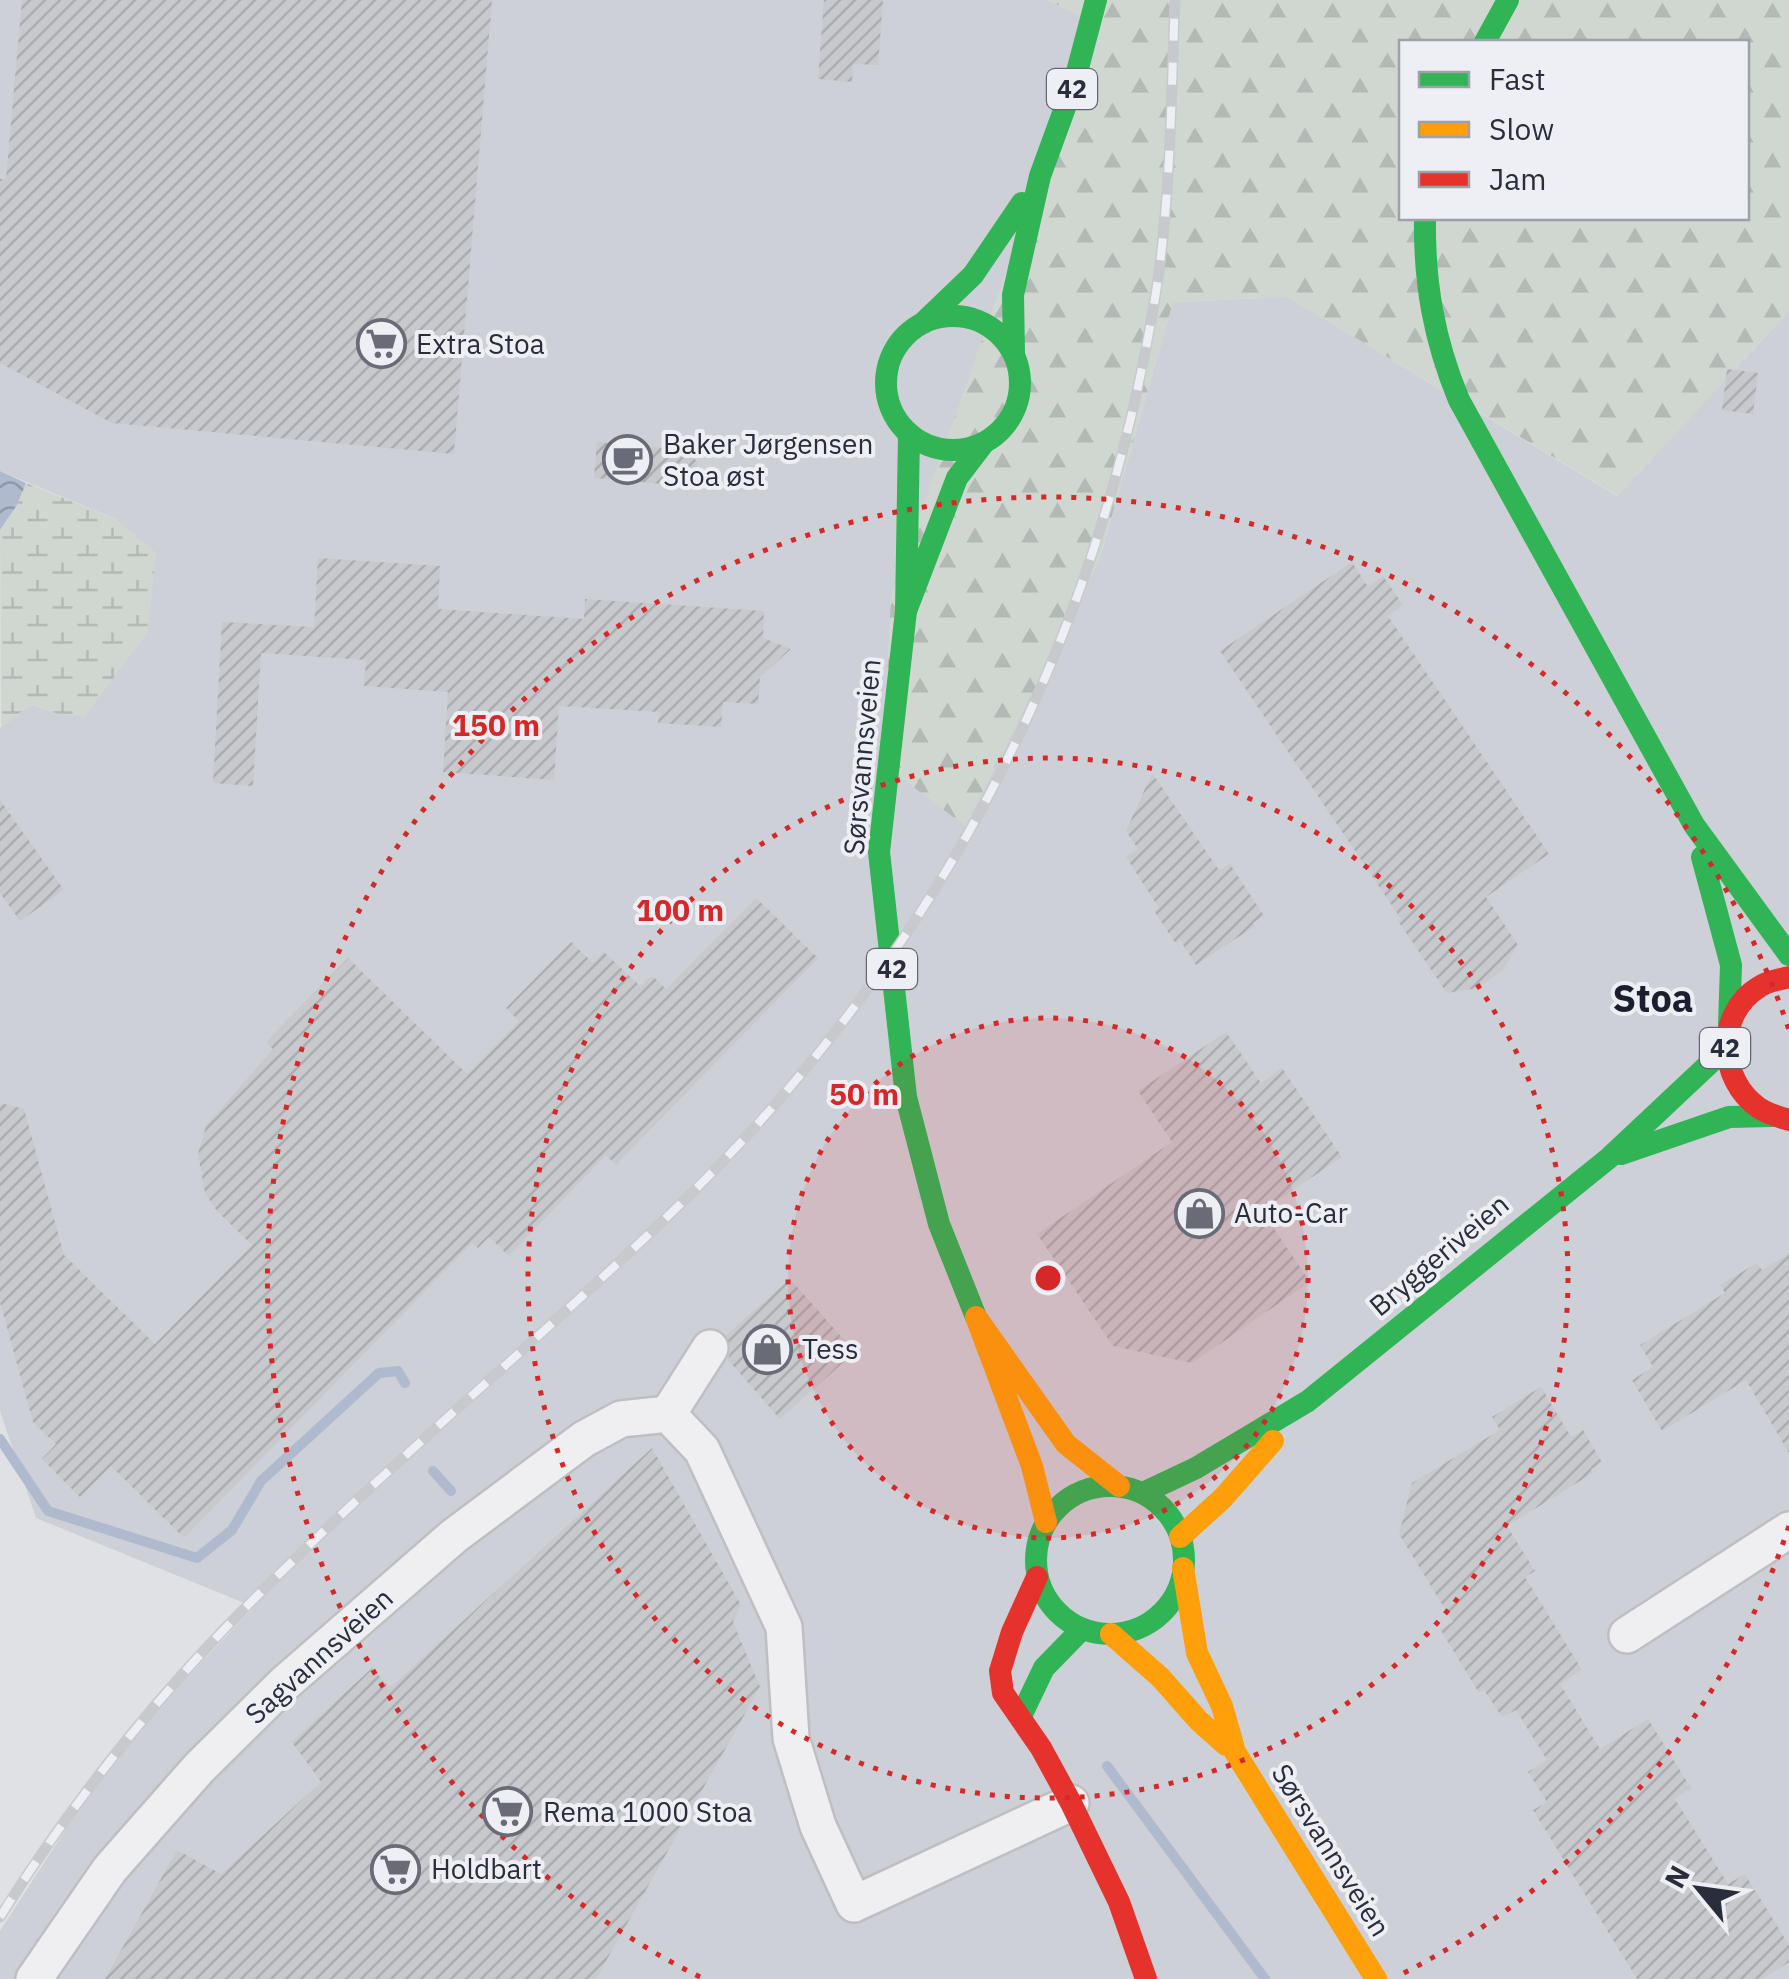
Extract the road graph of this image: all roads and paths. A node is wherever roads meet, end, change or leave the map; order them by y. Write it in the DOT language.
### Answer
graph roads {
  1 [pos="1096,0"];
  2 [pos="1491,0"];
  3 [pos="1508,0"];
  4 [pos="1484,40"];
  5 [pos="1485,40"];
  6 [pos="1040,176"];
  7 [pos="1424,220"];
  8 [pos="923,323"];
  9 [pos="1014,353"];
  10 [pos="909,434"];
  11 [pos="983,444"];
  12 [pos="906,611"];
  13 [pos="1694,825"];
  14 [pos="1789,955"];
  15 [pos="1789,977"];
  16 [pos="1729,1025"];
  17 [pos="1725,1049"];
  18 [pos="1781,1118"];
  19 [pos="1609,1158"];
  20 [pos="976,1317"];
  21 [pos="710,1348"];
  22 [pos="1308,1401"];
  23 [pos="668,1414"];
  24 [pos="1119,1486"];
  25 [pos="1142,1493"];
  26 [pos="1046,1522"];
  27 [pos="1789,1530"];
  28 [pos="1180,1536"];
  29 [pos="1183,1568"];
  30 [pos="1037,1577"];
  31 [pos="1082,1629"];
  32 [pos="1111,1634"];
  33 [pos="1627,1634"];
  34 [pos="1021,1716"];
  35 [pos="1234,1752"];
  36 [pos="1072,1804"];
  37 [pos="34,1979"];
  38 [pos="1146,1979"];
  39 [pos="1376,1979"];
  1 -- 6 [label="main road, 42"];
  2 -- 4 [label="main road"];
  3 -- 5 [label="main road"];
  6 -- 8 [label="main road, 42"];
  6 -- 9 [label="main road, 42"];
  7 -- 13 [label="main road, 42"];
  8 -- 9 [label="main road"];
  8 -- 10 [label="main road, 42"];
  9 -- 11 [label="main road, 42"];
  10 -- 11 [label="main road"];
  10 -- 12 [label="main road, Sørsvannsveien / 42"];
  11 -- 12 [label="main road, Sørsvannsveien / 42"];
  12 -- 20 [label="main road, Sørsvannsveien / 42"];
  13 -- 14 [label="main road, 42"];
  13 -- 16 [label="main road, 42"];
  15 -- 16 [label="main road, 42"];
  16 -- 17 [label="main road, 42"];
  17 -- 18 [label="main road, 42"];
  17 -- 19 [label="main road, Bryggeriveien / 42"];
  18 -- 19 [label="main road, Bryggeriveien / 42"];
  19 -- 22 [label="main road, Bryggeriveien / 42"];
  20 -- 24 [label="main road, Sørsvannsveien / 42"];
  20 -- 26 [label="main road, Sørsvannsveien / 42"];
  21 -- 23 [label="street"];
  22 -- 25 [label="main road, Bryggeriveien / 42"];
  22 -- 28 [label="main road, Bryggeriveien / 42"];
  23 -- 36 [label="street"];
  23 -- 37 [label="street, Sagvannsveien"];
  24 -- 25 [label="main road, 42"];
  24 -- 26 [label="main road, 42"];
  25 -- 28 [label="main road"];
  26 -- 30 [label="main road, 42"];
  27 -- 33 [label="street"];
  28 -- 29 [label="main road"];
  29 -- 32 [label="main road"];
  29 -- 35 [label="main road, Sørsvannsveien"];
  30 -- 31 [label="main road"];
  30 -- 34 [label="main road"];
  31 -- 32 [label="main road"];
  31 -- 34 [label="main road"];
  32 -- 35 [label="main road, Sørsvannsveien"];
  34 -- 36 [label="main road"];
  35 -- 39 [label="main road, Sørsvannsveien"];
  36 -- 38 [label="main road"];
}
